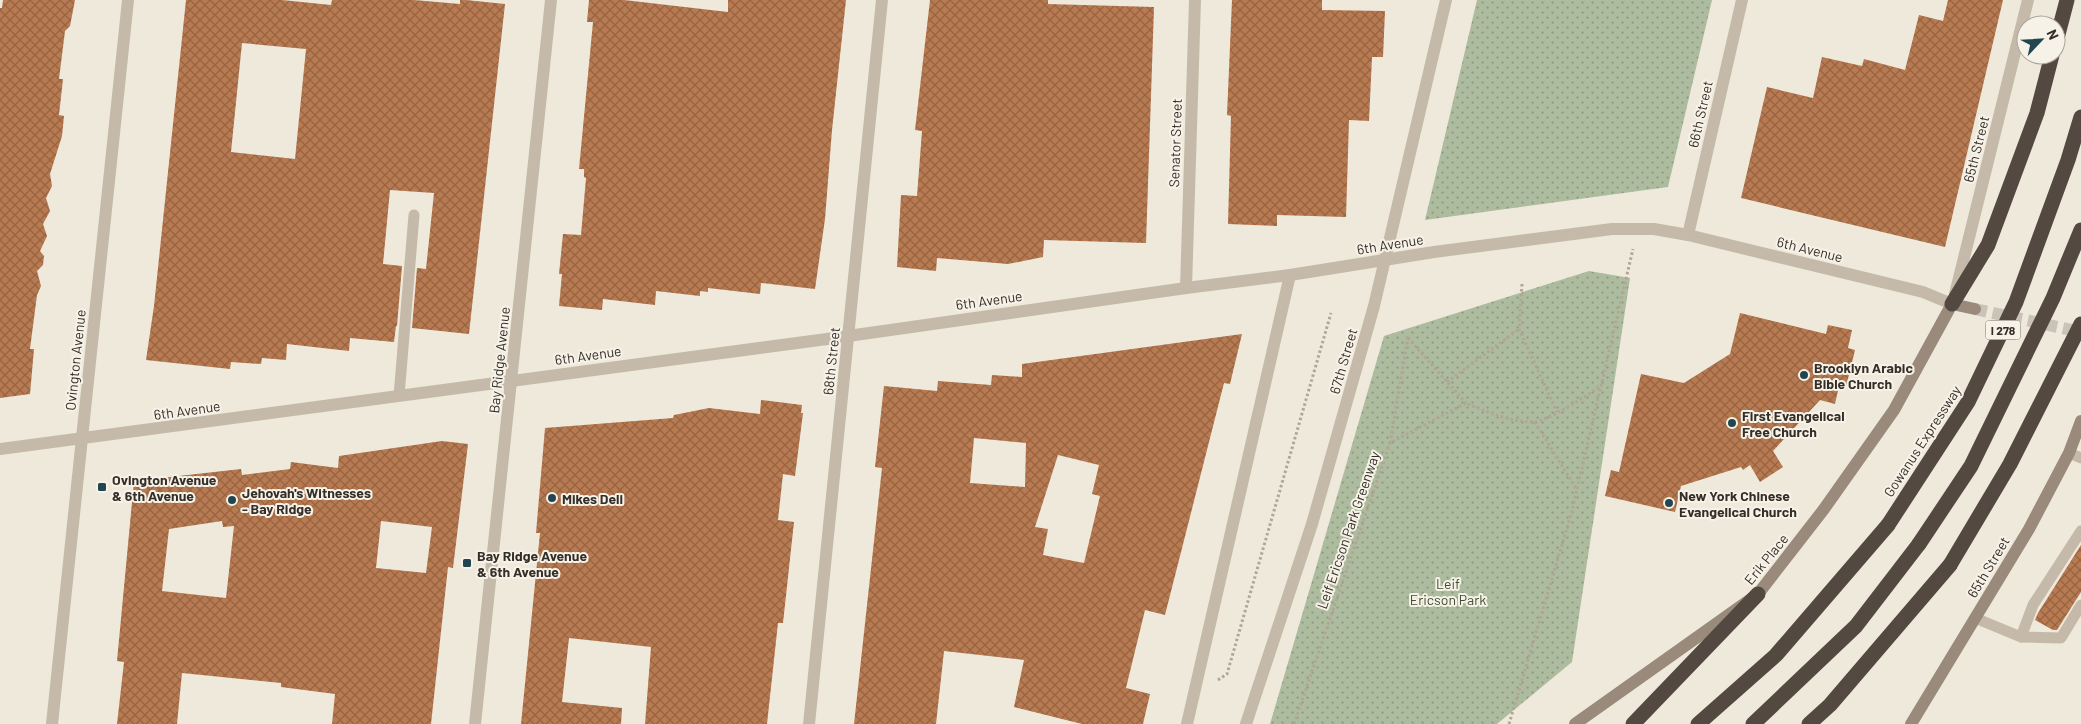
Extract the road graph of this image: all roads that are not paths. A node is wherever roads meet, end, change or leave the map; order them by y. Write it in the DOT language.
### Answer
graph roads {
  1 [pos="128,0"];
  2 [pos="551,0"];
  3 [pos="882,0"];
  4 [pos="1195,0"];
  5 [pos="1446,0"];
  6 [pos="1742,0"];
  7 [pos="2028,0"];
  8 [pos="2067,0"];
  9 [pos="2063,15"];
  10 [pos="2049,65"];
  11 [pos="2081,117"];
  12 [pos="414,216"];
  13 [pos="2081,230"];
  14 [pos="1688,235"];
  15 [pos="1384,260"];
  16 [pos="1290,275"];
  17 [pos="1186,288"];
  18 [pos="1952,304"];
  19 [pos="1975,309"];
  20 [pos="2081,324"];
  21 [pos="849,335"];
  22 [pos="512,381"];
  23 [pos="399,396"];
  24 [pos="2081,421"];
  25 [pos="82,439"];
  26 [pos="0,449"];
  27 [pos="2075,456"];
  28 [pos="2081,531"];
  29 [pos="1758,594"];
  30 [pos="2081,605"];
  31 [pos="1975,618"];
  32 [pos="2021,637"];
  33 [pos="52,724"];
  34 [pos="475,724"];
  35 [pos="808,724"];
  36 [pos="1187,724"];
  37 [pos="1246,724"];
  38 [pos="1575,724"];
  39 [pos="1633,724"];
  40 [pos="1698,724"];
  41 [pos="1753,724"];
  42 [pos="1809,724"];
  43 [pos="1911,724"];
  1 -- 25 [label="street, Ovington Avenue"];
  2 -- 22 [label="street, Bay Ridge Avenue"];
  3 -- 21 [label="street, 68th Street"];
  4 -- 17 [label="street, Senator Street"];
  5 -- 15 [label="street, 67th Street"];
  6 -- 14 [label="street, 66th Street"];
  7 -- 18 [label="street, 65th Street"];
  8 -- 9 [label="highway"];
  10 -- 18 [label="highway"];
  11 -- 40 [label="highway, Gowanus Expressway / I 278, bridge"];
  12 -- 23 [label="lane"];
  13 -- 41 [label="highway, I 278, bridge"];
  14 -- 15 [label="street, 6th Avenue"];
  14 -- 18 [label="street, 6th Avenue"];
  15 -- 16 [label="street, 6th Avenue"];
  15 -- 37 [label="street, 67th Street"];
  16 -- 17 [label="street, 6th Avenue"];
  16 -- 36 [label="street"];
  17 -- 21 [label="street, 6th Avenue"];
  18 -- 19 [label="main road, 6th Avenue"];
  18 -- 29 [label="main road, Erik Place"];
  20 -- 42 [label="highway, bridge"];
  21 -- 22 [label="street, 6th Avenue"];
  21 -- 35 [label="street, 68th Street"];
  22 -- 23 [label="street, 6th Avenue"];
  22 -- 34 [label="street, Bay Ridge Avenue"];
  23 -- 25 [label="street, 6th Avenue"];
  24 -- 27 [label="main road, 65th Street"];
  25 -- 26 [label="street, 6th Avenue"];
  25 -- 33 [label="street, Ovington Avenue"];
  27 -- 31 [label="main road, 65th Street"];
  28 -- 32 [label="lane"];
  29 -- 38 [label="main road, Erik Place"];
  29 -- 39 [label="highway"];
  30 -- 32 [label="lane"];
  31 -- 32 [label="lane"];
  31 -- 43 [label="main road, 65th Street"];
}
